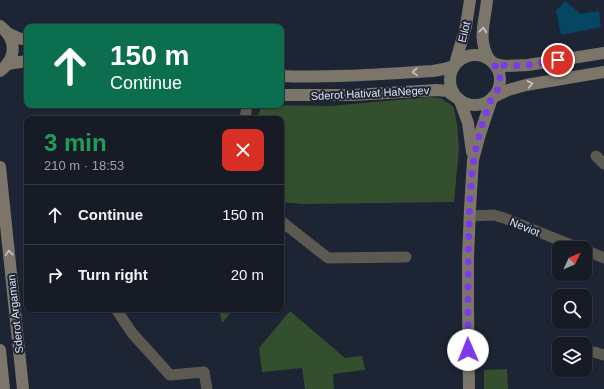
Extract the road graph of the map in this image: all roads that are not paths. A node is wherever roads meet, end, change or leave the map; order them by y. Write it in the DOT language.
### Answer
graph roads {
  1 [pos="470,0"];
  2 [pos="487,0"];
  3 [pos="3,28"];
  4 [pos="24,39"];
  5 [pos="604,53"];
  6 [pos="24,61"];
  7 [pos="491,62"];
  8 [pos="455,65"];
  9 [pos="3,68"];
  10 [pos="604,72"];
  11 [pos="284,76"];
  12 [pos="284,95"];
  13 [pos="493,98"];
  14 [pos="458,99"];
  15 [pos="473,160"];
  16 [pos="0,167"];
  17 [pos="470,216"];
  18 [pos="284,223"];
  19 [pos="562,241"];
  20 [pos="592,253"];
  21 [pos="406,257"];
  22 [pos="604,258"];
  23 [pos="118,312"];
  24 [pos="0,350"];
  25 [pos="592,352"];
  26 [pos="604,355"];
  27 [pos="4,389"];
  28 [pos="23,389"];
  29 [pos="207,389"];
  30 [pos="469,389"];
  1 -- 8 [label="main road, Eilot"];
  7 -- 2 [label="main road, Eilot, one-way"];
  3 -- 4 [label="main road"];
  3 -- 9 [label="main road"];
  5 -- 7 [label="main road"];
  6 -- 9 [label="main road"];
  7 -- 8 [label="main road"];
  7 -- 13 [label="main road"];
  8 -- 11 [label="main road, Sderot Hativat HaNegev, one-way"];
  8 -- 14 [label="main road"];
  13 -- 10 [label="main road, one-way"];
  12 -- 14 [label="main road, Sderot Hativat HaNegev"];
  13 -- 14 [label="main road"];
  13 -- 15 [label="main road"];
  14 -- 15 [label="main road"];
  15 -- 17 [label="main road"];
  28 -- 16 [label="main road, Sderot Argaman, one-way"];
  17 -- 19 [label="street, Neviot"];
  17 -- 30 [label="main road"];
  18 -- 21 [label="street"];
  20 -- 22 [label="street"];
  23 -- 29 [label="street"];
  24 -- 27 [label="main road, Sderot Argaman"];
  25 -- 26 [label="street"];
}
